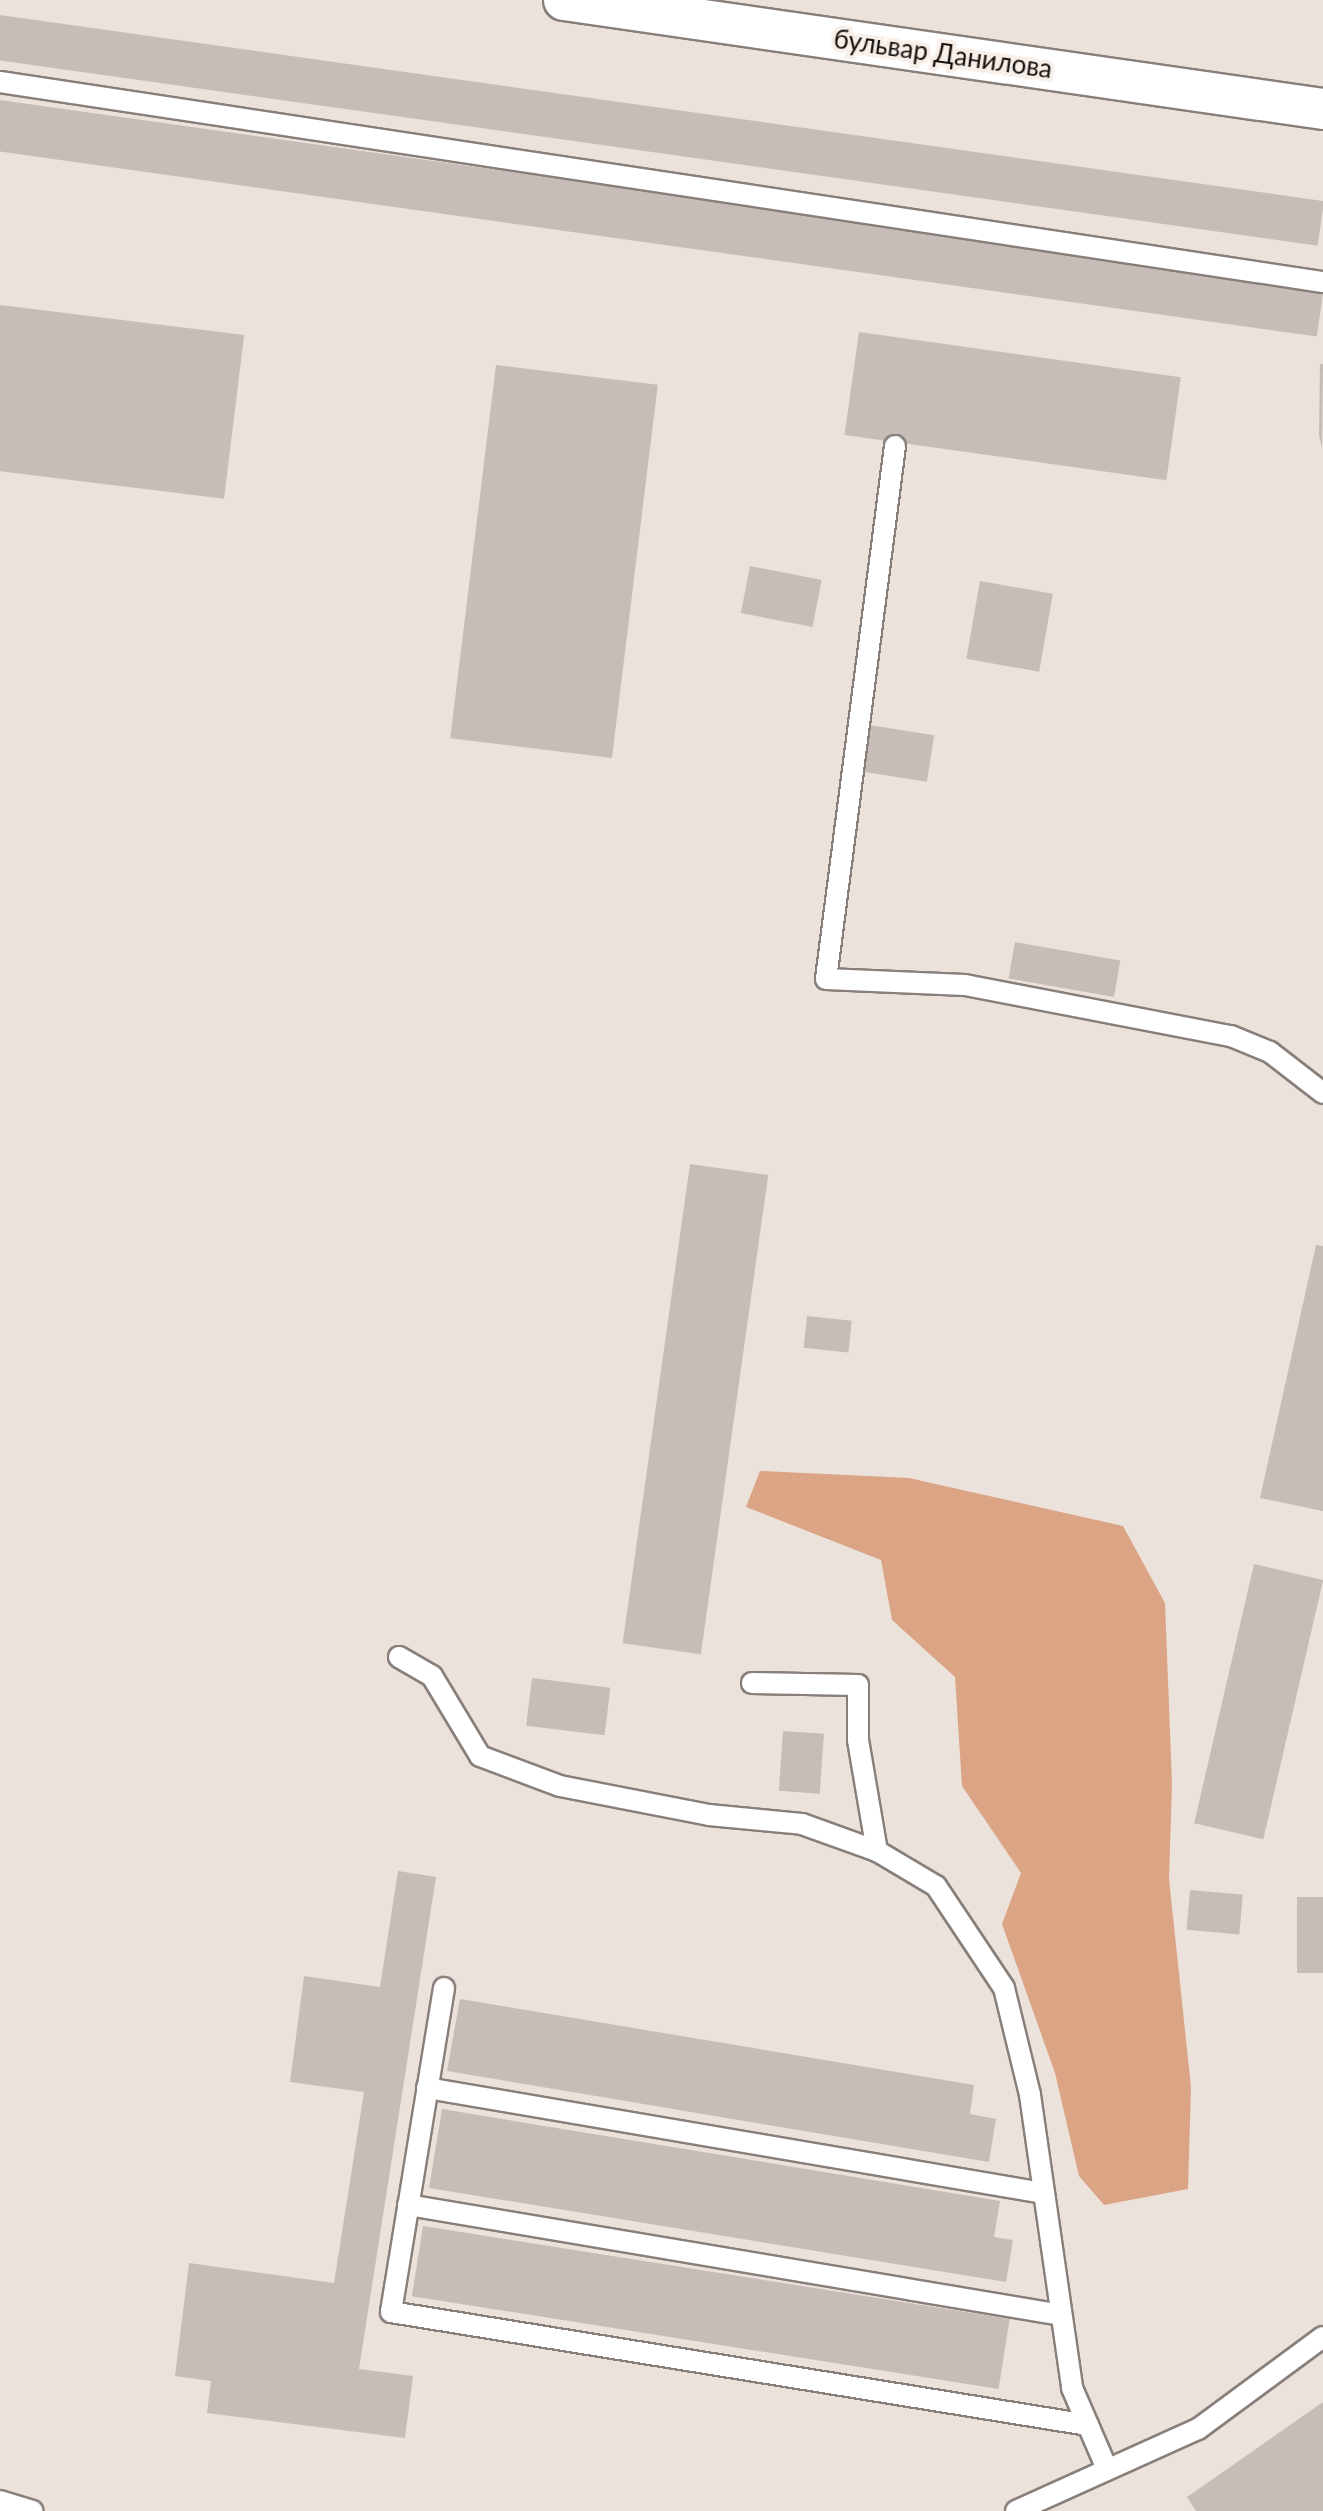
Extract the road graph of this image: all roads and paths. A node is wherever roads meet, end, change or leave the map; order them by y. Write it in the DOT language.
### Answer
graph roads {
  1 [pos="564,0"];
  2 [pos="0,82"];
  3 [pos="1323,109"];
  4 [pos="1323,282"];
  5 [pos="895,446"];
  6 [pos="1323,1093"];
  7 [pos="399,1657"];
  8 [pos="752,1683"];
  9 [pos="877,1851"];
  10 [pos="444,1988"];
  11 [pos="427,2088"];
  12 [pos="1043,2193"];
  13 [pos="408,2205"];
  14 [pos="1061,2315"];
  15 [pos="1323,2337"];
  16 [pos="1088,2425"];
  17 [pos="1107,2469"];
  18 [pos="0,2501"];
  19 [pos="33,2511"];
  20 [pos="1016,2511"];
  1 -- 3 [label="street, бульвар Данилова"];
  2 -- 4 [label="lane"];
  5 -- 6 [label="lane"];
  7 -- 9 [label="lane"];
  8 -- 9 [label="lane"];
  9 -- 12 [label="lane"];
  10 -- 11 [label="lane"];
  11 -- 12 [label="lane"];
  11 -- 13 [label="lane"];
  12 -- 14 [label="lane"];
  13 -- 14 [label="lane"];
  13 -- 16 [label="lane"];
  14 -- 16 [label="lane"];
  15 -- 17 [label="lane"];
  16 -- 17 [label="lane"];
  17 -- 20 [label="lane"];
  18 -- 19 [label="lane"];
}
